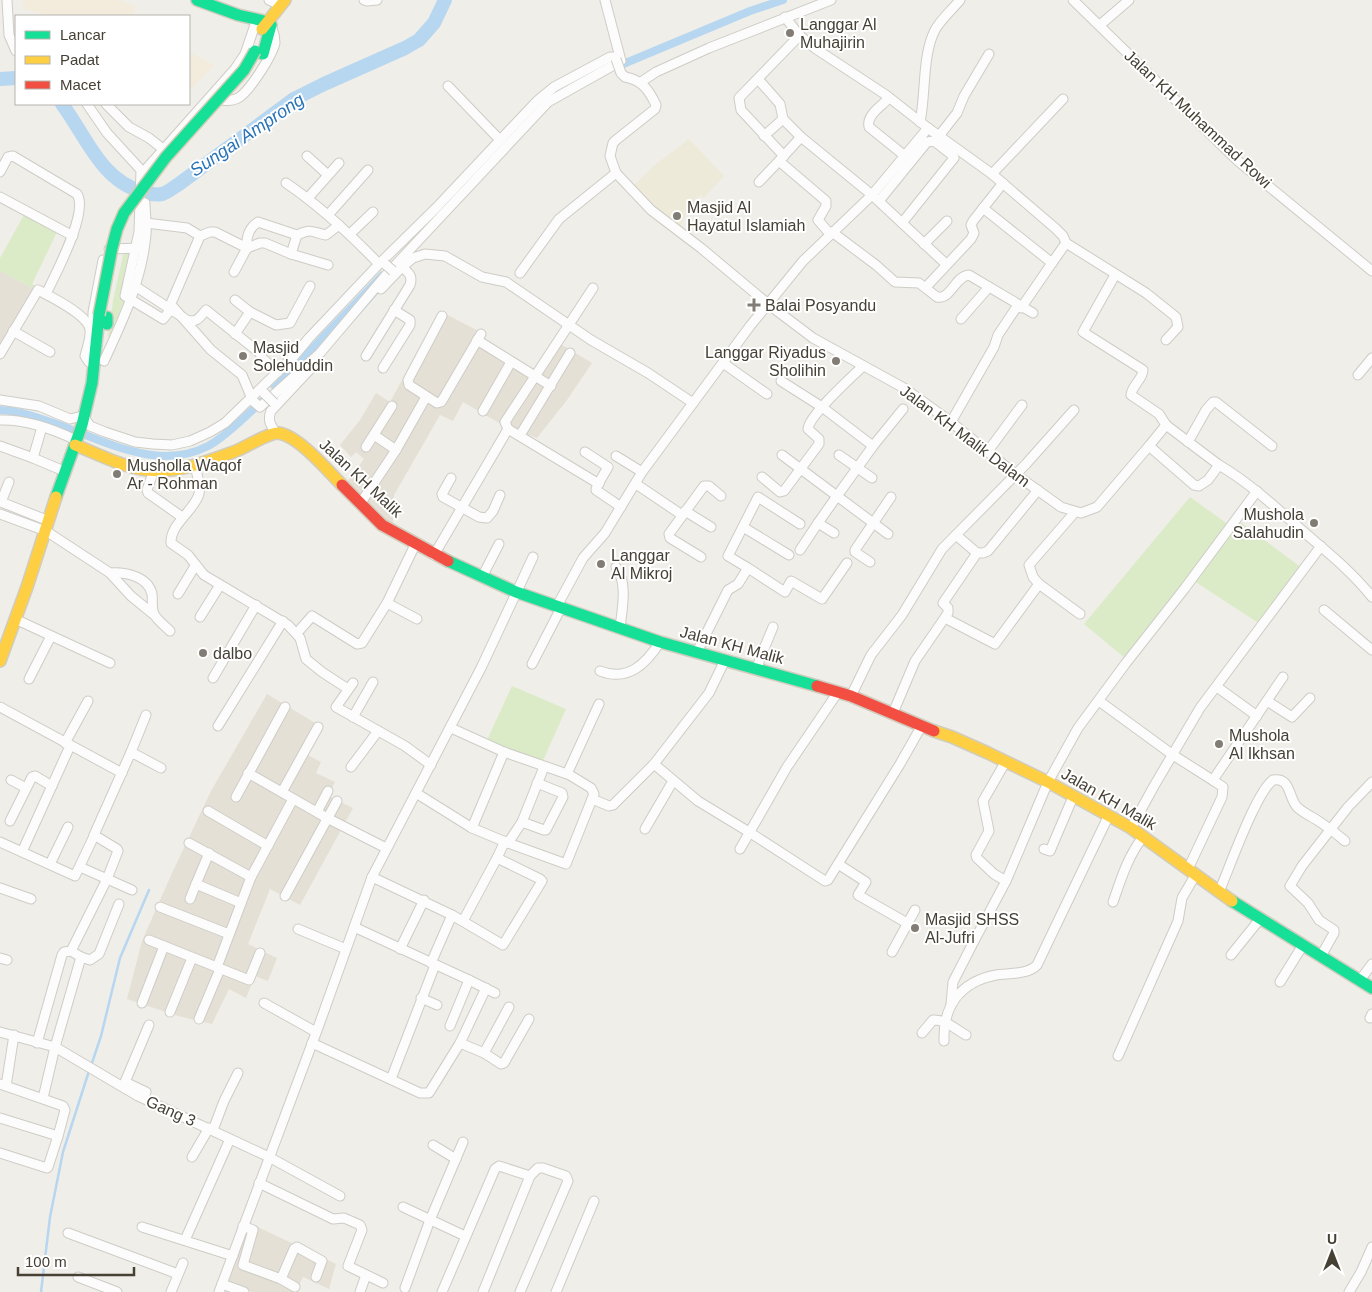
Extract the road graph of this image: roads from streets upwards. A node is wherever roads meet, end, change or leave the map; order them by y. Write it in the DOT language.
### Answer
graph roads {
  1 [pos="7,0"];
  2 [pos="197,0"];
  3 [pos="269,0"];
  4 [pos="274,0"];
  5 [pos="285,0"];
  6 [pos="364,0"];
  7 [pos="377,0"];
  8 [pos="605,0"];
  9 [pos="831,0"];
  10 [pos="960,0"];
  11 [pos="1074,0"];
  12 [pos="1129,0"];
  13 [pos="785,17"];
  14 [pos="263,23"];
  15 [pos="1100,26"];
  16 [pos="800,35"];
  17 [pos="15,49"];
  18 [pos="989,54"];
  19 [pos="758,79"];
  20 [pos="641,82"];
  21 [pos="448,86"];
  22 [pos="209,98"];
  23 [pos="890,98"];
  24 [pos="1062,99"];
  25 [pos="89,105"];
  26 [pos="107,105"];
  27 [pos="783,119"];
  28 [pos="924,125"];
  29 [pos="764,136"];
  30 [pos="801,136"];
  31 [pos="939,136"];
  32 [pos="499,139"];
  33 [pos="163,149"];
  34 [pos="307,156"];
  35 [pos="905,156"];
  36 [pos="782,159"];
  37 [pos="339,163"];
  38 [pos="368,170"];
  39 [pos="0,172"];
  40 [pos="616,173"];
  41 [pos="992,174"];
  42 [pos="328,175"];
  43 [pos="759,182"];
  44 [pos="286,183"];
  45 [pos="1003,184"];
  46 [pos="0,197"];
  47 [pos="308,198"];
  48 [pos="876,198"];
  49 [pos="983,208"];
  50 [pos="373,212"];
  51 [pos="328,215"];
  52 [pos="146,220"];
  53 [pos="947,221"];
  54 [pos="902,223"];
  55 [pos="339,224"];
  56 [pos="832,233"];
  57 [pos="350,234"];
  58 [pos="297,235"];
  59 [pos="72,236"];
  60 [pos="200,236"];
  61 [pos="1066,243"];
  62 [pos="924,244"];
  63 [pos="144,248"];
  64 [pos="247,248"];
  65 [pos="291,254"];
  66 [pos="1052,262"];
  67 [pos="382,263"];
  68 [pos="946,264"];
  69 [pos="328,266"];
  70 [pos="397,271"];
  71 [pos="1372,271"];
  72 [pos="234,272"];
  73 [pos="520,273"];
  74 [pos="1114,275"];
  75 [pos="135,286"];
  76 [pos="310,286"];
  77 [pos="927,286"];
  78 [pos="988,287"];
  79 [pos="593,288"];
  80 [pos="46,294"];
  81 [pos="235,300"];
  82 [pos="768,304"];
  83 [pos="1019,307"];
  84 [pos="169,308"];
  85 [pos="394,310"];
  86 [pos="250,312"];
  87 [pos="1033,313"];
  88 [pos="442,316"];
  89 [pos="104,319"];
  90 [pos="961,319"];
  91 [pos="569,324"];
  92 [pos="14,331"];
  93 [pos="235,334"];
  94 [pos="1166,340"];
  95 [pos="50,352"];
  96 [pos="570,353"];
  97 [pos="0,354"];
  98 [pos="366,356"];
  99 [pos="1372,358"];
  100 [pos="104,361"];
  101 [pos="89,362"];
  102 [pos="511,362"];
  103 [pos="723,363"];
  104 [pos="863,366"];
  105 [pos="383,368"];
  106 [pos="278,372"];
  107 [pos="1358,375"];
  108 [pos="534,376"];
  109 [pos="781,381"];
  110 [pos="550,386"];
  111 [pos="262,391"];
  112 [pos="767,394"];
  113 [pos="426,397"];
  114 [pos="0,400"];
  115 [pos="693,403"];
  116 [pos="275,404"];
  117 [pos="1022,405"];
  118 [pos="392,406"];
  119 [pos="822,408"];
  120 [pos="903,409"];
  121 [pos="483,410"];
  122 [pos="1074,410"];
  123 [pos="0,420"];
  124 [pos="83,421"];
  125 [pos="951,422"];
  126 [pos="1166,425"];
  127 [pos="42,427"];
  128 [pos="508,429"];
  129 [pos="522,432"];
  130 [pos="276,433"];
  131 [pos="374,434"];
  132 [pos="76,441"];
  133 [pos="1188,442"];
  134 [pos="0,446"];
  135 [pos="873,446"];
  136 [pos="1149,446"];
  137 [pos="1272,446"];
  138 [pos="366,448"];
  139 [pos="396,450"];
  140 [pos="988,451"];
  141 [pos="585,452"];
  142 [pos="782,455"];
  143 [pos="839,455"];
  144 [pos="616,456"];
  145 [pos="33,458"];
  146 [pos="1219,465"];
  147 [pos="195,466"];
  148 [pos="857,468"];
  149 [pos="800,469"];
  150 [pos="154,470"];
  151 [pos="64,471"];
  152 [pos="642,472"];
  153 [pos="1015,474"];
  154 [pos="762,477"];
  155 [pos="451,478"];
  156 [pos="872,478"];
  157 [pos="9,482"];
  158 [pos="599,484"];
  159 [pos="636,484"];
  160 [pos="1038,490"];
  161 [pos="1258,491"];
  162 [pos="500,495"];
  163 [pos="721,496"];
  164 [pos="837,496"];
  165 [pos="891,497"];
  166 [pos="360,504"];
  167 [pos="463,507"];
  168 [pos="621,507"];
  169 [pos="1075,512"];
  170 [pos="684,513"];
  171 [pos="0,514"];
  172 [pos="182,517"];
  173 [pos="818,523"];
  174 [pos="872,523"];
  175 [pos="800,524"];
  176 [pos="47,526"];
  177 [pos="711,527"];
  178 [pos="743,527"];
  179 [pos="834,533"];
  180 [pos="888,534"];
  181 [pos="956,535"];
  182 [pos="499,544"];
  183 [pos="415,545"];
  184 [pos="1321,546"];
  185 [pos="800,550"];
  186 [pos="978,553"];
  187 [pos="434,555"];
  188 [pos="789,555"];
  189 [pos="533,557"];
  190 [pos="701,558"];
  191 [pos="870,562"];
  192 [pos="846,563"];
  193 [pos="195,566"];
  194 [pos="616,567"];
  195 [pos="748,568"];
  196 [pos="110,573"];
  197 [pos="482,577"];
  198 [pos="1039,584"];
  199 [pos="220,585"];
  200 [pos="516,592"];
  201 [pos="178,594"];
  202 [pos="1372,597"];
  203 [pos="387,603"];
  204 [pos="256,605"];
  205 [pos="559,607"];
  206 [pos="1324,610"];
  207 [pos="153,614"];
  208 [pos="1080,614"];
  209 [pos="200,618"];
  210 [pos="417,618"];
  211 [pos="945,618"];
  212 [pos="15,619"];
  213 [pos="283,621"];
  214 [pos="620,628"];
  215 [pos="773,628"];
  216 [pos="170,631"];
  217 [pos="296,633"];
  218 [pos="51,636"];
  219 [pos="660,642"];
  220 [pos="1372,650"];
  221 [pos="697,652"];
  222 [pos="725,660"];
  223 [pos="0,661"];
  224 [pos="110,663"];
  225 [pos="532,664"];
  226 [pos="757,668"];
  227 [pos="600,672"];
  228 [pos="1283,677"];
  229 [pos="213,678"];
  230 [pos="29,679"];
  231 [pos="372,682"];
  232 [pos="1216,687"];
  233 [pos="838,692"];
  234 [pos="851,696"];
  235 [pos="1310,698"];
  236 [pos="88,701"];
  237 [pos="1099,701"];
  238 [pos="1267,701"];
  239 [pos="599,704"];
  240 [pos="0,707"];
  241 [pos="285,707"];
  242 [pos="893,713"];
  243 [pos="146,715"];
  244 [pos="1257,716"];
  245 [pos="353,717"];
  246 [pos="218,726"];
  247 [pos="318,727"];
  248 [pos="921,727"];
  249 [pos="451,728"];
  250 [pos="378,731"];
  251 [pos="68,745"];
  252 [pos="130,752"];
  253 [pos="504,752"];
  254 [pos="1173,755"];
  255 [pos="1006,761"];
  256 [pos="654,764"];
  257 [pos="430,765"];
  258 [pos="351,767"];
  259 [pos="544,767"];
  260 [pos="161,768"];
  261 [pos="122,772"];
  262 [pos="248,772"];
  263 [pos="568,774"];
  264 [pos="11,780"];
  265 [pos="673,781"];
  266 [pos="1214,781"];
  267 [pos="1048,782"];
  268 [pos="1372,782"];
  269 [pos="537,783"];
  270 [pos="52,786"];
  271 [pos="26,788"];
  272 [pos="328,791"];
  273 [pos="282,792"];
  274 [pos="416,793"];
  275 [pos="236,797"];
  276 [pos="1073,797"];
  277 [pos="293,799"];
  278 [pos="592,799"];
  279 [pos="337,801"];
  280 [pos="208,811"];
  281 [pos="317,812"];
  282 [pos="1109,815"];
  283 [pos="327,818"];
  284 [pos="10,821"];
  285 [pos="522,822"];
  286 [pos="68,827"];
  287 [pos="472,828"];
  288 [pos="1131,828"];
  289 [pos="645,829"];
  290 [pos="1331,829"];
  291 [pos="750,832"];
  292 [pos="94,836"];
  293 [pos="1143,837"];
  294 [pos="1346,841"];
  295 [pos="0,842"];
  296 [pos="506,842"];
  297 [pos="189,843"];
  298 [pos="268,846"];
  299 [pos="386,848"];
  300 [pos="740,849"];
  301 [pos="1044,849"];
  302 [pos="22,852"];
  303 [pos="209,853"];
  304 [pos="497,858"];
  305 [pos="50,864"];
  306 [pos="838,864"];
  307 [pos="80,867"];
  308 [pos="1192,871"];
  309 [pos="251,877"];
  310 [pos="372,877"];
  311 [pos="108,879"];
  312 [pos="1006,881"];
  313 [pos="196,884"];
  314 [pos="0,888"];
  315 [pos="132,890"];
  316 [pos="1219,892"];
  317 [pos="285,896"];
  318 [pos="30,899"];
  319 [pos="190,899"];
  320 [pos="424,900"];
  321 [pos="1113,902"];
  322 [pos="241,903"];
  323 [pos="119,904"];
  324 [pos="160,907"];
  325 [pos="915,910"];
  326 [pos="452,915"];
  327 [pos="1260,919"];
  328 [pos="463,921"];
  329 [pos="908,923"];
  330 [pos="354,927"];
  331 [pos="298,929"];
  332 [pos="229,934"];
  333 [pos="149,940"];
  334 [pos="1303,945"];
  335 [pos="164,946"];
  336 [pos="346,949"];
  337 [pos="400,949"];
  338 [pos="71,952"];
  339 [pos="892,952"];
  340 [pos="260,953"];
  341 [pos="1232,955"];
  342 [pos="1321,956"];
  343 [pos="81,957"];
  344 [pos="192,958"];
  345 [pos="433,964"];
  346 [pos="1372,964"];
  347 [pos="218,968"];
  348 [pos="470,980"];
  349 [pos="1360,980"];
  350 [pos="1280,982"];
  351 [pos="486,988"];
  352 [pos="1372,988"];
  353 [pos="495,993"];
  354 [pos="421,998"];
  355 [pos="142,1003"];
  356 [pos="264,1003"];
  357 [pos="952,1004"];
  358 [pos="438,1005"];
  359 [pos="509,1007"];
  360 [pos="170,1012"];
  361 [pos="199,1019"];
  362 [pos="529,1019"];
  363 [pos="945,1021"];
  364 [pos="148,1025"];
  365 [pos="450,1026"];
  366 [pos="0,1032"];
  367 [pos="316,1032"];
  368 [pos="922,1033"];
  369 [pos="14,1035"];
  370 [pos="966,1035"];
  371 [pos="944,1041"];
  372 [pos="37,1043"];
  373 [pos="312,1043"];
  374 [pos="460,1043"];
  375 [pos="55,1047"];
  376 [pos="484,1053"];
  377 [pos="1118,1056"];
  378 [pos="238,1073"];
  379 [pos="391,1079"];
  380 [pos="3,1085"];
  381 [pos="43,1098"];
  382 [pos="144,1098"];
  383 [pos="0,1118"];
  384 [pos="211,1129"];
  385 [pos="58,1136"];
  386 [pos="230,1139"];
  387 [pos="464,1142"];
  388 [pos="433,1145"];
  389 [pos="0,1153"];
  390 [pos="192,1157"];
  391 [pos="269,1157"];
  392 [pos="456,1159"];
  393 [pos="530,1176"];
  394 [pos="259,1183"];
  395 [pos="340,1196"];
  396 [pos="594,1200"];
  397 [pos="402,1208"];
  398 [pos="430,1220"];
  399 [pos="142,1226"];
  400 [pos="243,1226"];
  401 [pos="68,1233"];
  402 [pos="465,1236"];
  403 [pos="185,1240"];
  404 [pos="1372,1247"];
  405 [pos="233,1256"];
  406 [pos="183,1263"];
  407 [pos="178,1274"];
  408 [pos="366,1275"];
  409 [pos="78,1277"];
  410 [pos="316,1277"];
  411 [pos="281,1279"];
  412 [pos="383,1283"];
  413 [pos="295,1287"];
  414 [pos="221,1288"];
  415 [pos="405,1288"];
  416 [pos="117,1292"];
  417 [pos="171,1292"];
  418 [pos="244,1292"];
  419 [pos="360,1292"];
  420 [pos="442,1292"];
  421 [pos="484,1292"];
  422 [pos="520,1292"];
  423 [pos="556,1292"];
  424 [pos="1349,1292"];
  1 -- 17 [label="street"];
  2 -- 14 [label="street"];
  3 -- 4 [label="street"];
  5 -- 14 [label="street"];
  6 -- 7 [label="street"];
  8 -- 25 [label="street"];
  9 -- 13 [label="street"];
  10 -- 28 [label="street"];
  11 -- 15 [label="street, Jalan KH Muhammad Rowi"];
  12 -- 15 [label="street"];
  13 -- 16 [label="street"];
  13 -- 20 [label="street"];
  14 -- 22 [label="street"];
  14 -- 22 [label="street"];
  14 -- 89 [label="street, bridge"];
  15 -- 71 [label="street, Jalan KH Muhammad Rowi"];
  16 -- 19 [label="street"];
  16 -- 23 [label="street"];
  18 -- 31 [label="street"];
  19 -- 27 [label="street"];
  19 -- 29 [label="street"];
  20 -- 32 [label="street, bridge"];
  20 -- 40 [label="street"];
  21 -- 32 [label="street"];
  22 -- 33 [label="street"];
  23 -- 28 [label="street"];
  23 -- 35 [label="street"];
  24 -- 41 [label="street"];
  26 -- 33 [label="street"];
  27 -- 29 [label="street"];
  27 -- 30 [label="street"];
  28 -- 31 [label="street"];
  28 -- 35 [label="street"];
  29 -- 36 [label="street"];
  30 -- 36 [label="street"];
  30 -- 48 [label="street"];
  31 -- 41 [label="street"];
  32 -- 67 [label="street"];
  33 -- 52 [label="street"];
  34 -- 42 [label="street"];
  35 -- 48 [label="street"];
  36 -- 43 [label="street"];
  36 -- 56 [label="street"];
  37 -- 42 [label="street"];
  38 -- 51 [label="street"];
  39 -- 59 [label="street"];
  40 -- 73 [label="street"];
  40 -- 82 [label="street, Jalan KH Malik Dalam"];
  41 -- 45 [label="street"];
  42 -- 47 [label="street"];
  44 -- 47 [label="street"];
  45 -- 49 [label="street"];
  45 -- 61 [label="street"];
  46 -- 59 [label="street"];
  47 -- 51 [label="street"];
  48 -- 54 [label="street"];
  48 -- 54 [label="street"];
  48 -- 56 [label="street"];
  49 -- 66 [label="street"];
  49 -- 68 [label="street"];
  50 -- 57 [label="street"];
  51 -- 55 [label="street"];
  52 -- 60 [label="street"];
  52 -- 63 [label="street"];
  53 -- 62 [label="street"];
  54 -- 62 [label="street"];
  55 -- 57 [label="street"];
  55 -- 58 [label="street"];
  56 -- 78 [label="street"];
  56 -- 82 [label="street"];
  57 -- 67 [label="street"];
  58 -- 64 [label="street"];
  58 -- 65 [label="street"];
  59 -- 80 [label="street"];
  60 -- 64 [label="street"];
  60 -- 84 [label="street"];
  61 -- 66 [label="street"];
  61 -- 74 [label="street"];
  62 -- 68 [label="street"];
  63 -- 75 [label="street"];
  63 -- 101 [label="street"];
  64 -- 65 [label="street"];
  64 -- 72 [label="street"];
  65 -- 69 [label="street"];
  66 -- 83 [label="street"];
  67 -- 70 [label="street, bridge"];
  67 -- 106 [label="street"];
  68 -- 77 [label="street"];
  70 -- 85 [label="street"];
  70 -- 91 [label="street"];
  70 -- 116 [label="street"];
  74 -- 94 [label="street"];
  74 -- 126 [label="street"];
  75 -- 84 [label="street"];
  75 -- 100 [label="street"];
  76 -- 86 [label="street"];
  78 -- 83 [label="street"];
  78 -- 90 [label="street"];
  79 -- 91 [label="street"];
  80 -- 92 [label="street"];
  80 -- 101 [label="street"];
  81 -- 86 [label="street"];
  82 -- 103 [label="street"];
  82 -- 104 [label="street, Jalan KH Malik Dalam"];
  83 -- 87 [label="street"];
  83 -- 125 [label="street"];
  84 -- 93 [label="street"];
  85 -- 98 [label="street"];
  85 -- 105 [label="street"];
  86 -- 93 [label="street"];
  88 -- 113 [label="street"];
  89 -- 100 [label="street"];
  89 -- 124 [label="street"];
  91 -- 108 [label="street"];
  91 -- 115 [label="street"];
  92 -- 95 [label="street"];
  92 -- 97 [label="street"];
  93 -- 106 [label="street"];
  96 -- 110 [label="street"];
  99 -- 107 [label="street"];
  100 -- 124 [label="street"];
  101 -- 124 [label="street"];
  102 -- 108 [label="street"];
  102 -- 113 [label="street"];
  102 -- 121 [label="street"];
  103 -- 112 [label="street"];
  103 -- 115 [label="street"];
  104 -- 119 [label="street"];
  104 -- 125 [label="street, Jalan KH Malik Dalam"];
  106 -- 111 [label="street"];
  108 -- 110 [label="street"];
  108 -- 128 [label="street"];
  109 -- 119 [label="street"];
  110 -- 129 [label="street"];
  111 -- 116 [label="street, bridge"];
  111 -- 124 [label="street"];
  113 -- 139 [label="street"];
  114 -- 124 [label="street"];
  115 -- 152 [label="street"];
  116 -- 130 [label="street"];
  117 -- 140 [label="street"];
  118 -- 131 [label="street"];
  119 -- 135 [label="street"];
  119 -- 149 [label="street"];
  120 -- 135 [label="street"];
  122 -- 153 [label="street"];
  123 -- 127 [label="street"];
  124 -- 132 [label="street"];
  125 -- 140 [label="street, Jalan KH Malik Dalam"];
  126 -- 133 [label="street"];
  126 -- 136 [label="street"];
  127 -- 132 [label="street"];
  127 -- 145 [label="street"];
  128 -- 158 [label="street"];
  128 -- 167 [label="street"];
  130 -- 147 [label="street"];
  130 -- 166 [label="street, Jalan KH Malik"];
  131 -- 138 [label="street"];
  131 -- 139 [label="street"];
  132 -- 150 [label="street"];
  132 -- 151 [label="street"];
  133 -- 137 [label="street"];
  133 -- 146 [label="street"];
  134 -- 145 [label="street"];
  135 -- 148 [label="street"];
  136 -- 146 [label="street"];
  136 -- 169 [label="street"];
  139 -- 166 [label="street"];
  140 -- 153 [label="street, Jalan KH Malik Dalam"];
  141 -- 158 [label="street"];
  142 -- 149 [label="street"];
  143 -- 148 [label="street"];
  144 -- 152 [label="street"];
  145 -- 151 [label="street"];
  146 -- 161 [label="street"];
  147 -- 150 [label="street"];
  147 -- 172 [label="street"];
  148 -- 156 [label="street"];
  148 -- 164 [label="street"];
  149 -- 154 [label="street"];
  149 -- 164 [label="street"];
  150 -- 172 [label="street"];
  151 -- 176 [label="street"];
  152 -- 159 [label="street"];
  153 -- 160 [label="street, Jalan KH Malik Dalam"];
  153 -- 181 [label="street"];
  155 -- 167 [label="street"];
  157 -- 176 [label="street"];
  158 -- 168 [label="street"];
  159 -- 168 [label="street"];
  159 -- 170 [label="street"];
  160 -- 169 [label="street, Jalan KH Malik Dalam"];
  160 -- 186 [label="street"];
  161 -- 184 [label="street"];
  161 -- 237 [label="street"];
  162 -- 167 [label="street"];
  163 -- 170 [label="street"];
  164 -- 173 [label="street"];
  164 -- 174 [label="street"];
  165 -- 174 [label="street"];
  166 -- 183 [label="street, Jalan KH Malik"];
  167 -- 187 [label="street"];
  168 -- 205 [label="street"];
  169 -- 198 [label="street"];
  170 -- 177 [label="street"];
  170 -- 190 [label="street"];
  171 -- 176 [label="street"];
  172 -- 193 [label="street"];
  173 -- 179 [label="street"];
  173 -- 185 [label="street"];
  174 -- 180 [label="street"];
  174 -- 191 [label="street"];
  175 -- 178 [label="street"];
  176 -- 196 [label="street"];
  176 -- 212 [label="street"];
  178 -- 188 [label="street"];
  178 -- 195 [label="street"];
  181 -- 186 [label="street"];
  181 -- 234 [label="street"];
  182 -- 197 [label="street"];
  183 -- 187 [label="street, Jalan KH Malik"];
  183 -- 203 [label="street"];
  184 -- 202 [label="street"];
  184 -- 232 [label="street"];
  186 -- 211 [label="street"];
  187 -- 197 [label="street, Jalan KH Malik"];
  189 -- 200 [label="street"];
  192 -- 195 [label="street"];
  193 -- 199 [label="street"];
  193 -- 201 [label="street"];
  194 -- 214 [label="street"];
  195 -- 221 [label="street"];
  196 -- 207 [label="street"];
  196 -- 207 [label="street"];
  197 -- 200 [label="street, Jalan KH Malik"];
  198 -- 208 [label="street"];
  198 -- 211 [label="street"];
  199 -- 204 [label="street"];
  199 -- 209 [label="street"];
  200 -- 205 [label="street, Jalan KH Malik"];
  200 -- 249 [label="street"];
  203 -- 210 [label="street"];
  203 -- 217 [label="street"];
  204 -- 213 [label="street"];
  204 -- 229 [label="street"];
  205 -- 214 [label="street, Jalan KH Malik"];
  205 -- 225 [label="street"];
  206 -- 220 [label="street"];
  207 -- 216 [label="street"];
  211 -- 242 [label="street"];
  212 -- 218 [label="street"];
  212 -- 223 [label="street"];
  213 -- 217 [label="street"];
  213 -- 246 [label="street"];
  214 -- 219 [label="street, Jalan KH Malik"];
  215 -- 226 [label="street"];
  217 -- 245 [label="street"];
  218 -- 224 [label="street"];
  218 -- 230 [label="street"];
  219 -- 221 [label="street, Jalan KH Malik"];
  219 -- 227 [label="street"];
  221 -- 222 [label="street, Jalan KH Malik"];
  222 -- 226 [label="street, Jalan KH Malik"];
  222 -- 256 [label="street"];
  226 -- 233 [label="street, Jalan KH Malik"];
  228 -- 238 [label="street"];
  231 -- 245 [label="street"];
  232 -- 244 [label="street"];
  232 -- 254 [label="street"];
  233 -- 234 [label="street, Jalan KH Malik"];
  233 -- 291 [label="street"];
  234 -- 242 [label="street, Jalan KH Malik"];
  235 -- 238 [label="street"];
  236 -- 251 [label="street"];
  237 -- 254 [label="street"];
  237 -- 267 [label="street"];
  238 -- 244 [label="street"];
  239 -- 263 [label="street"];
  240 -- 251 [label="street"];
  241 -- 262 [label="street"];
  242 -- 248 [label="street, Jalan KH Malik"];
  243 -- 252 [label="street"];
  244 -- 266 [label="street"];
  245 -- 250 [label="street"];
  247 -- 273 [label="street"];
  248 -- 255 [label="street, Jalan KH Malik"];
  248 -- 306 [label="street"];
  249 -- 253 [label="street"];
  249 -- 257 [label="street"];
  250 -- 257 [label="street"];
  250 -- 258 [label="street"];
  251 -- 261 [label="street"];
  251 -- 270 [label="street"];
  252 -- 260 [label="street"];
  252 -- 261 [label="street"];
  253 -- 259 [label="street"];
  253 -- 287 [label="street"];
  254 -- 266 [label="street"];
  254 -- 288 [label="street"];
  255 -- 267 [label="street, Jalan KH Malik"];
  255 -- 312 [label="street"];
  256 -- 265 [label="street"];
  256 -- 278 [label="street"];
  257 -- 274 [label="street"];
  259 -- 263 [label="street"];
  259 -- 269 [label="street"];
  261 -- 292 [label="street"];
  262 -- 273 [label="street"];
  262 -- 275 [label="street"];
  263 -- 278 [label="street"];
  264 -- 271 [label="street"];
  265 -- 289 [label="street"];
  265 -- 291 [label="street"];
  266 -- 308 [label="street"];
  267 -- 276 [label="street, Jalan KH Malik"];
  267 -- 312 [label="street"];
  268 -- 290 [label="street"];
  269 -- 285 [label="street"];
  269 -- 285 [label="street"];
  270 -- 271 [label="street"];
  270 -- 302 [label="street"];
  271 -- 284 [label="street"];
  272 -- 281 [label="street"];
  273 -- 277 [label="street"];
  274 -- 287 [label="street"];
  274 -- 299 [label="street"];
  276 -- 282 [label="street, Jalan KH Malik"];
  276 -- 301 [label="street"];
  277 -- 281 [label="street"];
  277 -- 298 [label="street"];
  278 -- 296 [label="street"];
  279 -- 283 [label="street"];
  280 -- 298 [label="street"];
  281 -- 283 [label="street"];
  282 -- 288 [label="street, Jalan KH Malik"];
  282 -- 357 [label="street"];
  283 -- 299 [label="street"];
  283 -- 317 [label="street"];
  285 -- 296 [label="street"];
  286 -- 305 [label="street"];
  287 -- 296 [label="street"];
  288 -- 293 [label="street, Jalan KH Malik"];
  290 -- 294 [label="street"];
  290 -- 316 [label="street"];
  290 -- 342 [label="street"];
  291 -- 300 [label="street"];
  291 -- 306 [label="street"];
  292 -- 307 [label="street"];
  292 -- 311 [label="street"];
  293 -- 308 [label="street, Jalan KH Malik"];
  293 -- 321 [label="street"];
  295 -- 302 [label="street"];
  296 -- 304 [label="street"];
  297 -- 303 [label="street"];
  298 -- 309 [label="street"];
  299 -- 310 [label="street"];
  302 -- 305 [label="street"];
  303 -- 309 [label="street"];
  303 -- 313 [label="street"];
  304 -- 328 [label="street"];
  304 -- 328 [label="street"];
  305 -- 307 [label="street"];
  306 -- 329 [label="street"];
  307 -- 311 [label="street"];
  308 -- 316 [label="street, Jalan KH Malik"];
  308 -- 377 [label="street"];
  309 -- 322 [label="street"];
  310 -- 320 [label="street"];
  310 -- 330 [label="street"];
  311 -- 315 [label="street"];
  311 -- 338 [label="street"];
  312 -- 357 [label="street"];
  313 -- 319 [label="street"];
  313 -- 322 [label="street"];
  314 -- 318 [label="street"];
  316 -- 327 [label="street, Jalan KH Malik"];
  320 -- 326 [label="street"];
  320 -- 337 [label="street"];
  322 -- 332 [label="street"];
  323 -- 343 [label="street"];
  324 -- 332 [label="street"];
  325 -- 329 [label="street"];
  326 -- 328 [label="street"];
  326 -- 345 [label="street"];
  327 -- 334 [label="street, Jalan KH Malik"];
  327 -- 341 [label="street"];
  329 -- 339 [label="street"];
  330 -- 336 [label="street"];
  330 -- 337 [label="street"];
  331 -- 336 [label="street"];
  332 -- 347 [label="street"];
  333 -- 335 [label="street"];
  334 -- 342 [label="street, Jalan KH Malik"];
  334 -- 350 [label="street"];
  335 -- 344 [label="street"];
  335 -- 355 [label="street"];
  336 -- 367 [label="street"];
  337 -- 345 [label="street"];
  338 -- 343 [label="street"];
  338 -- 372 [label="street"];
  340 -- 347 [label="street"];
  342 -- 349 [label="street, Jalan KH Malik"];
  343 -- 375 [label="street"];
  344 -- 347 [label="street"];
  344 -- 360 [label="street"];
  345 -- 348 [label="street"];
  345 -- 354 [label="street"];
  346 -- 349 [label="street"];
  347 -- 361 [label="street"];
  348 -- 351 [label="street"];
  348 -- 365 [label="street"];
  349 -- 352 [label="street, Jalan KH Malik"];
  351 -- 353 [label="street"];
  351 -- 374 [label="street"];
  354 -- 358 [label="street"];
  354 -- 379 [label="street"];
  356 -- 367 [label="street"];
  357 -- 363 [label="street"];
  359 -- 376 [label="street"];
  362 -- 376 [label="street"];
  363 -- 368 [label="street"];
  363 -- 370 [label="street"];
  363 -- 371 [label="street"];
  364 -- 382 [label="street"];
  366 -- 369 [label="street, Gang 3"];
  367 -- 373 [label="street"];
  369 -- 372 [label="street, Gang 3"];
  369 -- 380 [label="street"];
  372 -- 375 [label="street, Gang 3"];
  373 -- 379 [label="street"];
  373 -- 391 [label="street"];
  374 -- 376 [label="street"];
  374 -- 379 [label="street"];
  375 -- 381 [label="street"];
  375 -- 382 [label="street, Gang 3"];
  378 -- 384 [label="street"];
  380 -- 381 [label="street"];
  381 -- 385 [label="street"];
  382 -- 384 [label="street, Gang 3"];
  383 -- 385 [label="street"];
  384 -- 386 [label="street, Gang 3"];
  384 -- 390 [label="street"];
  385 -- 389 [label="street"];
  386 -- 391 [label="street, Gang 3"];
  386 -- 403 [label="street"];
  387 -- 392 [label="street"];
  388 -- 392 [label="street"];
  391 -- 394 [label="street"];
  391 -- 395 [label="street, Gang 3"];
  392 -- 398 [label="street"];
  393 -- 402 [label="street"];
  393 -- 421 [label="street"];
  393 -- 422 [label="street"];
  394 -- 400 [label="street"];
  394 -- 408 [label="street"];
  396 -- 423 [label="street"];
  397 -- 398 [label="street"];
  398 -- 402 [label="street"];
  398 -- 415 [label="street"];
  399 -- 403 [label="street"];
  400 -- 405 [label="street"];
  400 -- 411 [label="street"];
  401 -- 407 [label="street"];
  402 -- 420 [label="street"];
  403 -- 405 [label="street"];
  404 -- 424 [label="street"];
  405 -- 414 [label="street"];
  406 -- 407 [label="street"];
  407 -- 417 [label="street"];
  408 -- 412 [label="street"];
  408 -- 419 [label="street"];
  409 -- 416 [label="street"];
  410 -- 411 [label="street"];
  411 -- 413 [label="street"];
  414 -- 418 [label="street"];
}
